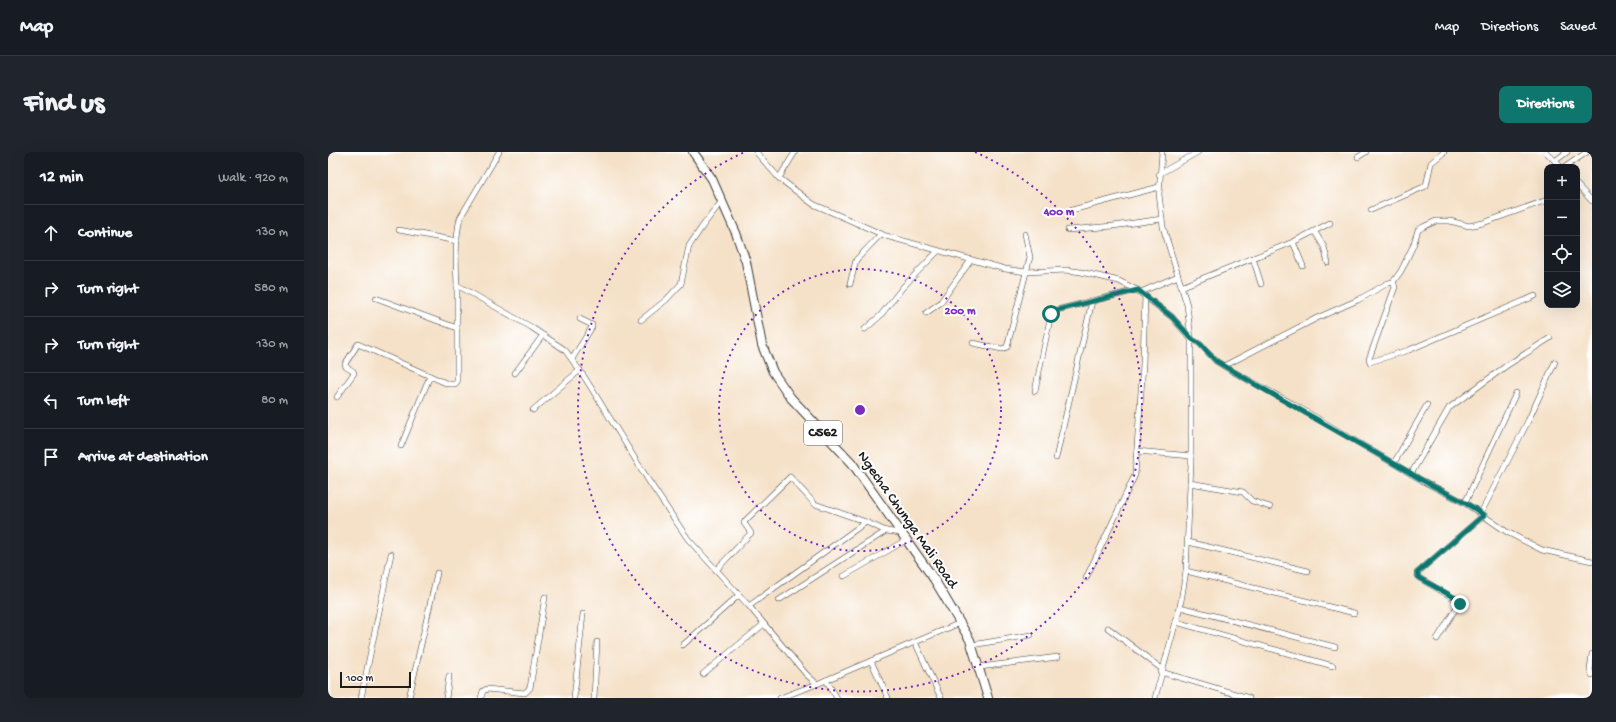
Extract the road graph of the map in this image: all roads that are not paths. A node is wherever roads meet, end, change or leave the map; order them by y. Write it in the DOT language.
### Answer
graph roads {
  1 [pos="499,152"];
  2 [pos="693,152"];
  3 [pos="756,152"];
  4 [pos="794,152"];
  5 [pos="1162,152"];
  6 [pos="1198,152"];
  7 [pos="1366,152"];
  8 [pos="1444,152"];
  9 [pos="1546,152"];
  10 [pos="1567,152"];
  11 [pos="1587,152"];
  12 [pos="1358,157"];
  13 [pos="1555,161"];
  14 [pos="1558,164"];
  15 [pos="1569,164"];
  16 [pos="1159,174"];
  17 [pos="779,178"];
  18 [pos="1159,187"];
  19 [pos="1580,192"];
  20 [pos="722,201"];
  21 [pos="1544,201"];
  22 [pos="1592,201"];
  23 [pos="1072,210"];
  24 [pos="1371,210"];
  25 [pos="1162,219"];
  26 [pos="1330,223"];
  27 [pos="399,230"];
  28 [pos="1068,230"];
  29 [pos="1315,232"];
  30 [pos="881,234"];
  31 [pos="1025,234"];
  32 [pos="457,241"];
  33 [pos="1293,242"];
  34 [pos="938,251"];
  35 [pos="1253,258"];
  36 [pos="971,260"];
  37 [pos="1328,263"];
  38 [pos="1302,266"];
  39 [pos="1026,272"];
  40 [pos="1178,276"];
  41 [pos="1393,282"];
  42 [pos="850,284"];
  43 [pos="1261,284"];
  44 [pos="457,285"];
  45 [pos="1181,287"];
  46 [pos="1141,292"];
  47 [pos="1535,296"];
  48 [pos="376,298"];
  49 [pos="1092,301"];
  50 [pos="926,313"];
  51 [pos="580,319"];
  52 [pos="642,320"];
  53 [pos="457,328"];
  54 [pos="865,329"];
  55 [pos="543,335"];
  56 [pos="1550,338"];
  57 [pos="1192,339"];
  58 [pos="973,343"];
  59 [pos="572,359"];
  60 [pos="1555,362"];
  61 [pos="1224,366"];
  62 [pos="580,370"];
  63 [pos="515,373"];
  64 [pos="430,376"];
  65 [pos="1035,391"];
  66 [pos="1516,393"];
  67 [pos="337,397"];
  68 [pos="1427,405"];
  69 [pos="534,410"];
  70 [pos="401,446"];
  71 [pos="1137,451"];
  72 [pos="1191,456"];
  73 [pos="1056,458"];
  74 [pos="1394,463"];
  75 [pos="1411,474"];
  76 [pos="1190,483"];
  77 [pos="1466,503"];
  78 [pos="1270,507"];
  79 [pos="1482,514"];
  80 [pos="866,522"];
  81 [pos="886,531"];
  82 [pos="903,536"];
  83 [pos="1188,542"];
  84 [pos="391,554"];
  85 [pos="1592,561"];
  86 [pos="716,570"];
  87 [pos="1186,571"];
  88 [pos="1308,571"];
  89 [pos="437,573"];
  90 [pos="844,576"];
  91 [pos="1086,578"];
  92 [pos="739,595"];
  93 [pos="545,597"];
  94 [pos="779,600"];
  95 [pos="748,606"];
  96 [pos="1180,607"];
  97 [pos="1354,613"];
  98 [pos="583,614"];
  99 [pos="1176,622"];
  100 [pos="960,623"];
  101 [pos="764,624"];
  102 [pos="1108,628"];
  103 [pos="1031,635"];
  104 [pos="1437,639"];
  105 [pos="597,642"];
  106 [pos="915,642"];
  107 [pos="683,645"];
  108 [pos="972,645"];
  109 [pos="1335,647"];
  110 [pos="1592,654"];
  111 [pos="1058,657"];
  112 [pos="871,661"];
  113 [pos="1333,666"];
  114 [pos="980,667"];
  115 [pos="1162,670"];
  116 [pos="703,674"];
  117 [pos="1592,675"];
  118 [pos="449,676"];
  119 [pos="826,680"];
  120 [pos="817,684"];
  121 [pos="361,698"];
  122 [pos="409,698"];
  123 [pos="446,698"];
  124 [pos="481,698"];
  125 [pos="574,698"];
  126 [pos="594,698"];
  127 [pos="780,698"];
  128 [pos="837,698"];
  129 [pos="888,698"];
  130 [pos="941,698"];
  131 [pos="988,698"];
  132 [pos="1155,698"];
  133 [pos="1249,698"];
  1 -- 32 [label="street"];
  2 -- 20 [label="main road, Ngecha Chunga Mali Road / C562"];
  3 -- 17 [label="street"];
  4 -- 17 [label="street"];
  5 -- 16 [label="street"];
  6 -- 16 [label="street"];
  7 -- 12 [label="street"];
  8 -- 24 [label="street"];
  9 -- 13 [label="street"];
  10 -- 13 [label="street"];
  11 -- 15 [label="street"];
  13 -- 14 [label="street"];
  16 -- 18 [label="street"];
  17 -- 30 [label="street"];
  18 -- 23 [label="street"];
  18 -- 25 [label="street"];
  19 -- 22 [label="street"];
  20 -- 52 [label="street"];
  20 -- 82 [label="main road, Ngecha Chunga Mali Road / C562"];
  21 -- 41 [label="street"];
  25 -- 28 [label="street"];
  25 -- 40 [label="street"];
  26 -- 29 [label="street"];
  27 -- 32 [label="street"];
  29 -- 33 [label="street"];
  29 -- 37 [label="street"];
  30 -- 34 [label="street"];
  30 -- 42 [label="street"];
  31 -- 39 [label="street"];
  32 -- 44 [label="street"];
  33 -- 35 [label="street"];
  33 -- 38 [label="street"];
  34 -- 36 [label="street"];
  34 -- 54 [label="street"];
  35 -- 43 [label="street"];
  35 -- 45 [label="street"];
  36 -- 39 [label="street"];
  36 -- 50 [label="street"];
  39 -- 46 [label="street"];
  39 -- 58 [label="street"];
  40 -- 45 [label="street"];
  40 -- 46 [label="street"];
  41 -- 47 [label="street"];
  41 -- 61 [label="street"];
  44 -- 53 [label="street"];
  44 -- 55 [label="street"];
  45 -- 57 [label="street"];
  46 -- 49 [label="street"];
  46 -- 57 [label="street"];
  46 -- 71 [label="street"];
  48 -- 53 [label="street"];
  49 -- 65 [label="street"];
  49 -- 73 [label="street"];
  51 -- 59 [label="street"];
  53 -- 64 [label="street"];
  55 -- 59 [label="street"];
  55 -- 63 [label="street"];
  56 -- 75 [label="street"];
  57 -- 61 [label="street"];
  57 -- 72 [label="street"];
  59 -- 62 [label="street"];
  60 -- 79 [label="street"];
  61 -- 74 [label="street"];
  62 -- 69 [label="street"];
  62 -- 86 [label="street"];
  64 -- 67 [label="street"];
  64 -- 70 [label="street"];
  66 -- 77 [label="street"];
  68 -- 74 [label="street"];
  71 -- 72 [label="street"];
  71 -- 91 [label="street"];
  72 -- 76 [label="street"];
  74 -- 75 [label="street"];
  75 -- 77 [label="street"];
  76 -- 78 [label="street"];
  76 -- 83 [label="street"];
  77 -- 79 [label="street"];
  79 -- 85 [label="street"];
  79 -- 104 [label="street"];
  80 -- 81 [label="street"];
  80 -- 86 [label="street"];
  80 -- 95 [label="street"];
  81 -- 82 [label="street"];
  81 -- 94 [label="street"];
  82 -- 90 [label="street"];
  82 -- 100 [label="main road, Ngecha Chunga Mali Road / C562"];
  83 -- 87 [label="street"];
  83 -- 88 [label="street"];
  84 -- 121 [label="street"];
  86 -- 92 [label="street"];
  87 -- 96 [label="street"];
  87 -- 97 [label="street"];
  89 -- 122 [label="street"];
  92 -- 95 [label="street"];
  92 -- 107 [label="street"];
  93 -- 124 [label="street"];
  95 -- 101 [label="street"];
  96 -- 99 [label="street"];
  96 -- 109 [label="street"];
  98 -- 125 [label="street"];
  99 -- 113 [label="street"];
  99 -- 115 [label="street"];
  100 -- 106 [label="street"];
  100 -- 108 [label="main road, Ngecha Chunga Mali Road / C562"];
  101 -- 116 [label="street"];
  101 -- 120 [label="street"];
  102 -- 115 [label="street"];
  103 -- 108 [label="street"];
  105 -- 126 [label="street"];
  106 -- 112 [label="street"];
  106 -- 130 [label="street"];
  108 -- 114 [label="main road, Ngecha Chunga Mali Road / C562"];
  110 -- 117 [label="street"];
  111 -- 114 [label="street"];
  112 -- 119 [label="street"];
  112 -- 129 [label="street"];
  114 -- 131 [label="main road, Ngecha Chunga Mali Road / C562"];
  115 -- 132 [label="street"];
  115 -- 133 [label="street"];
  118 -- 123 [label="street"];
  119 -- 120 [label="street"];
  119 -- 128 [label="street"];
  120 -- 127 [label="street"];
}
